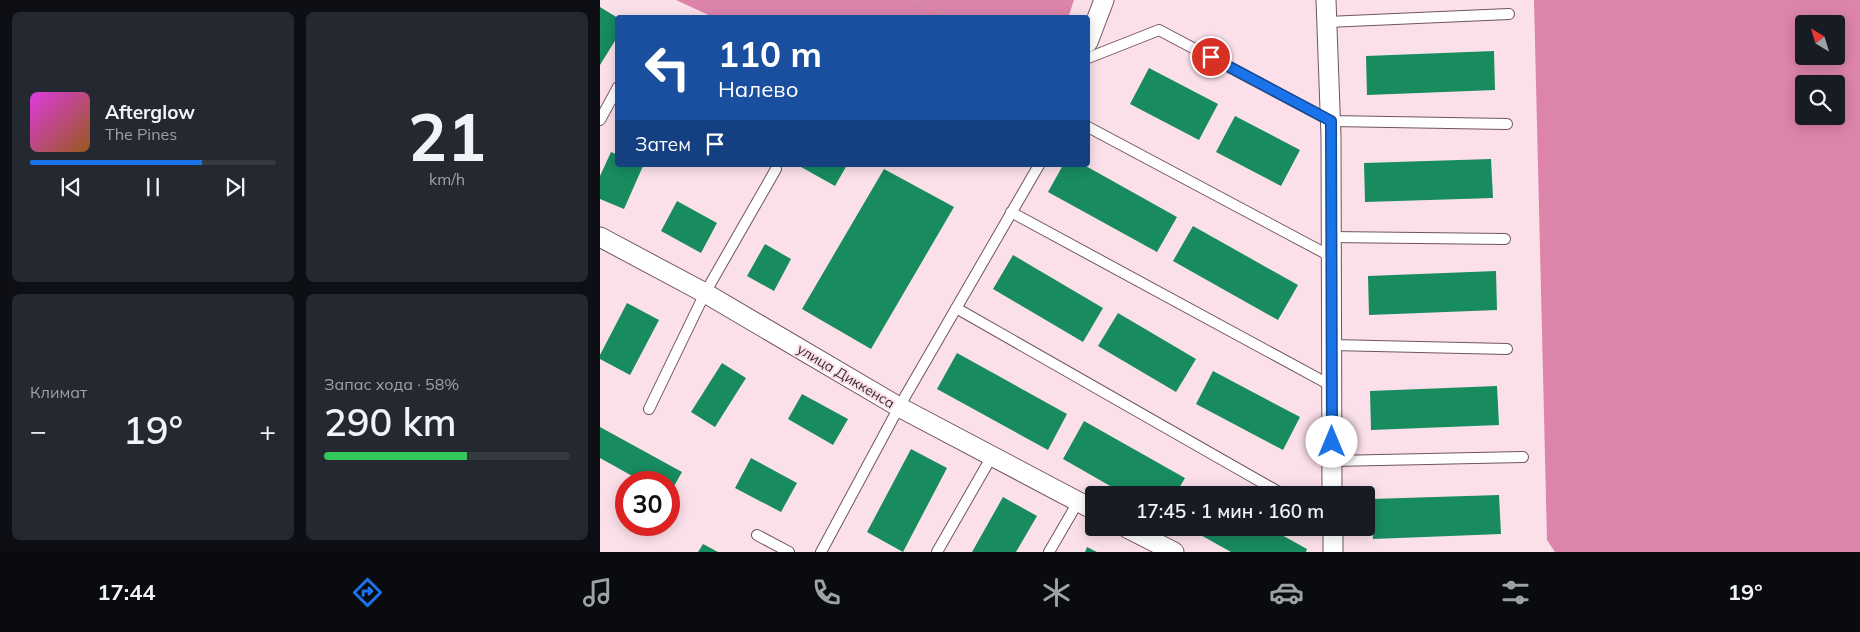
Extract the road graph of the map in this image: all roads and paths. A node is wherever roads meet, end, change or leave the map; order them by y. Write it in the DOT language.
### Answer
graph roads {
  1 [pos="915,0"];
  2 [pos="1104,0"];
  3 [pos="1326,0"];
  4 [pos="1509,14"];
  5 [pos="946,15"];
  6 [pos="1327,22"];
  7 [pos="1090,37"];
  8 [pos="1090,57"];
  9 [pos="615,92"];
  10 [pos="600,120"];
  11 [pos="1331,121"];
  12 [pos="1506,124"];
  13 [pos="1090,128"];
  14 [pos="1038,167"];
  15 [pos="776,170"];
  16 [pos="1011,212"];
  17 [pos="600,237"];
  18 [pos="1332,238"];
  19 [pos="1505,238"];
  20 [pos="1332,257"];
  21 [pos="704,293"];
  22 [pos="956,308"];
  23 [pos="1332,345"];
  24 [pos="1507,349"];
  25 [pos="1332,386"];
  26 [pos="899,408"];
  27 [pos="649,409"];
  28 [pos="992,456"];
  29 [pos="1523,457"];
  30 [pos="1332,461"];
  31 [pos="1268,486"];
  32 [pos="1332,486"];
  33 [pos="1085,505"];
  34 [pos="1085,507"];
  35 [pos="757,535"];
  36 [pos="1142,536"];
  37 [pos="1332,536"];
  38 [pos="1170,551"];
  39 [pos="790,552"];
  40 [pos="821,552"];
  41 [pos="936,552"];
  42 [pos="1049,552"];
  43 [pos="1333,552"];
  1 -- 5 [label="path"];
  2 -- 7 [label="street"];
  3 -- 6 [label="street"];
  4 -- 6 [label="lane"];
  6 -- 11 [label="street"];
  8 -- 11 [label="lane"];
  9 -- 10 [label="lane"];
  11 -- 12 [label="lane"];
  11 -- 18 [label="street"];
  13 -- 20 [label="lane"];
  14 -- 16 [label="lane"];
  15 -- 21 [label="lane"];
  16 -- 22 [label="lane"];
  16 -- 25 [label="lane"];
  17 -- 21 [label="street, улица Диккенса"];
  18 -- 19 [label="lane"];
  18 -- 20 [label="street"];
  20 -- 23 [label="street"];
  21 -- 26 [label="street, улица Диккенса"];
  21 -- 27 [label="lane"];
  22 -- 26 [label="lane"];
  22 -- 31 [label="lane"];
  23 -- 24 [label="lane"];
  23 -- 25 [label="street"];
  25 -- 30 [label="street"];
  26 -- 28 [label="street, улица Диккенса"];
  26 -- 40 [label="lane"];
  28 -- 33 [label="street, улица Диккенса"];
  28 -- 41 [label="lane"];
  29 -- 30 [label="lane"];
  30 -- 32 [label="street"];
  34 -- 42 [label="lane"];
  35 -- 39 [label="lane"];
  36 -- 38 [label="street"];
  37 -- 43 [label="street"];
}
